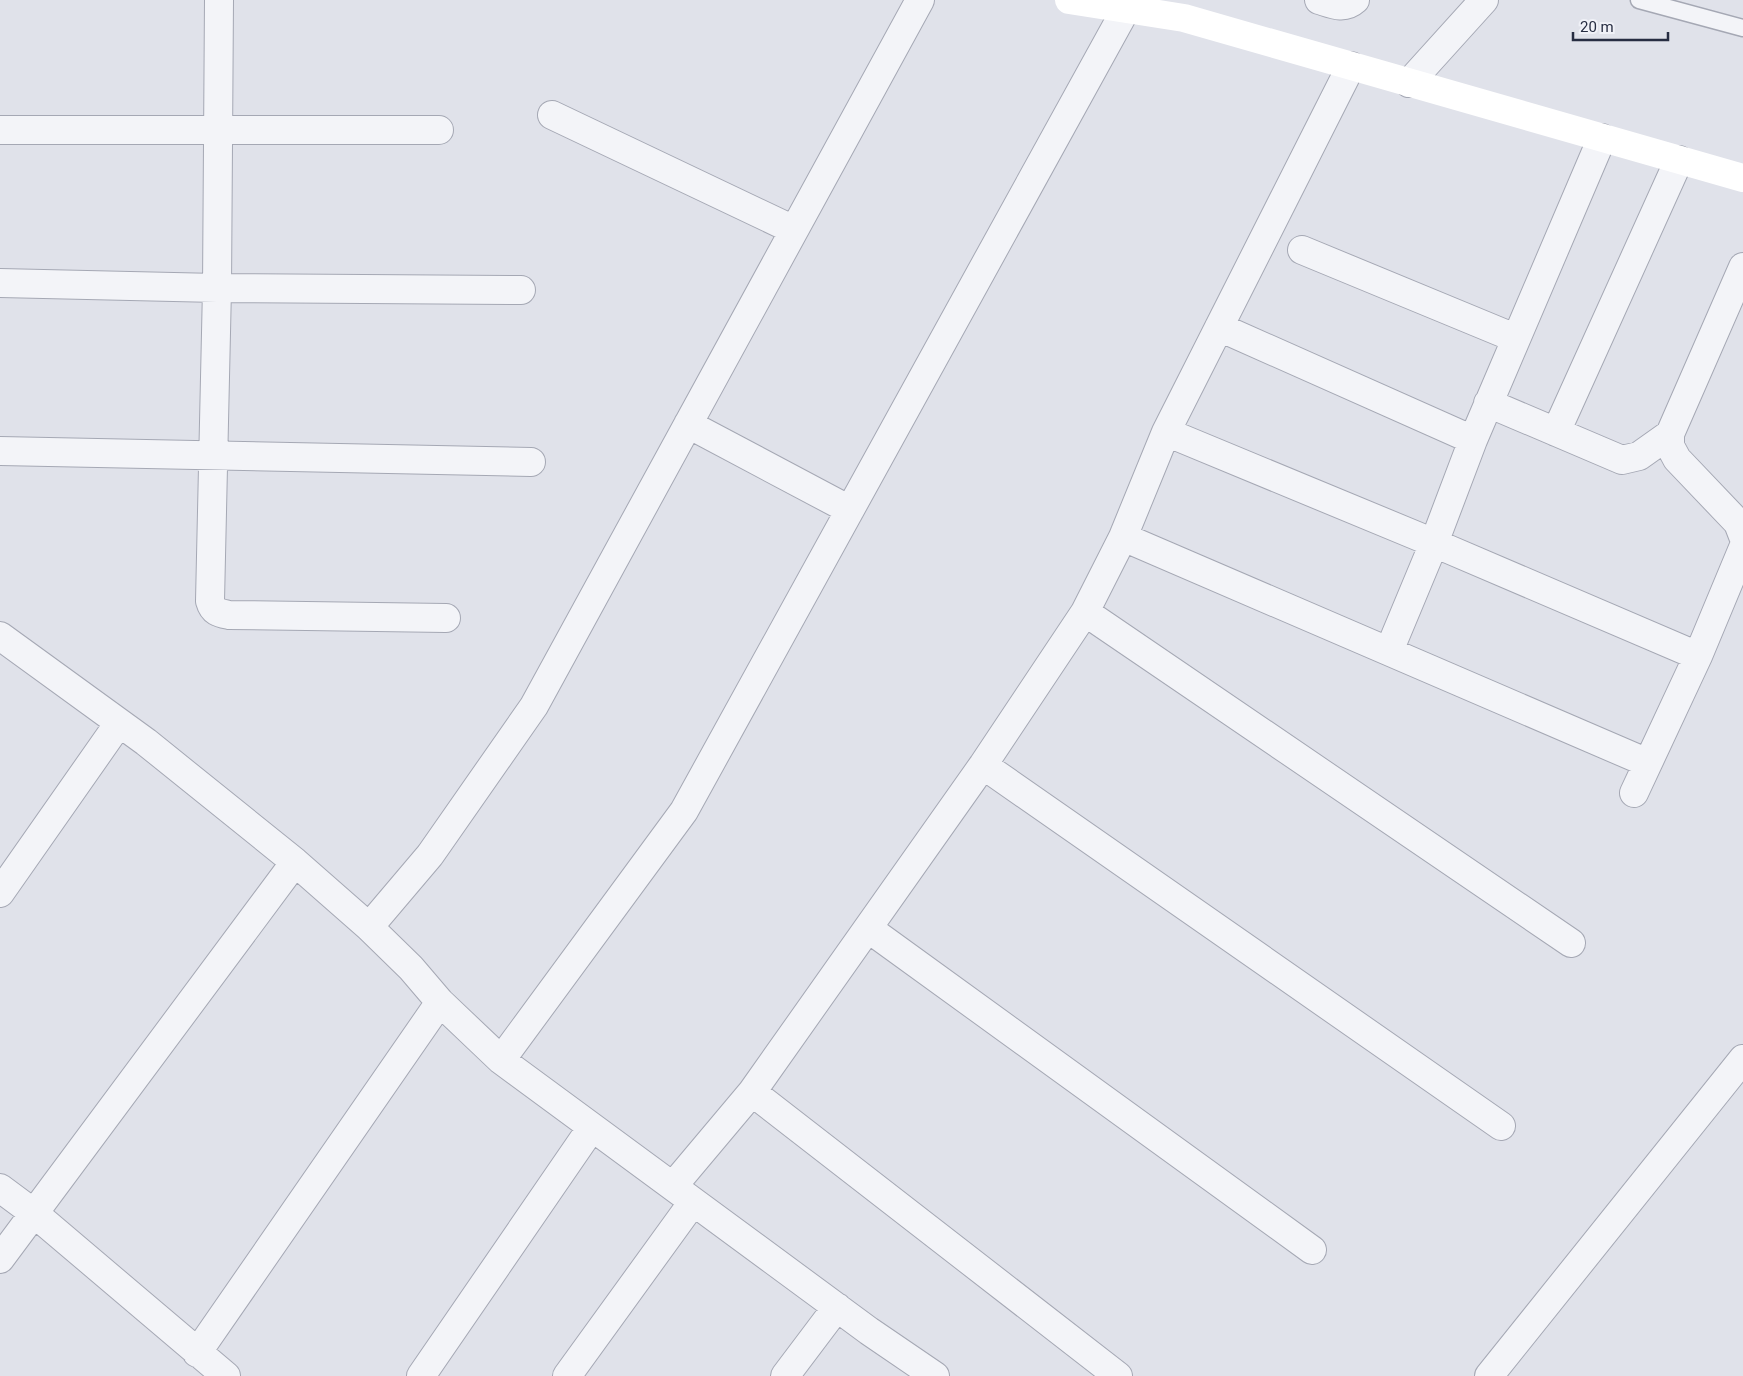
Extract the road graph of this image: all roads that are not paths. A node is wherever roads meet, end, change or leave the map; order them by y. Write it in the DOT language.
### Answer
graph roads {
  1 [pos="219,0"];
  2 [pos="920,0"];
  3 [pos="1069,0"];
  4 [pos="1319,0"];
  5 [pos="1355,0"];
  6 [pos="1484,0"];
  7 [pos="1639,0"];
  8 [pos="1126,9"];
  9 [pos="1743,28"];
  10 [pos="1351,66"];
  11 [pos="1408,83"];
  12 [pos="552,115"];
  13 [pos="217,128"];
  14 [pos="0,130"];
  15 [pos="439,130"];
  16 [pos="1602,138"];
  17 [pos="1679,160"];
  18 [pos="1743,178"];
  19 [pos="794,230"];
  20 [pos="1302,250"];
  21 [pos="1743,267"];
  22 [pos="0,283"];
  23 [pos="217,288"];
  24 [pos="521,290"];
  25 [pos="1219,327"];
  26 [pos="1515,338"];
  27 [pos="1488,403"];
  28 [pos="688,424"];
  29 [pos="1166,432"];
  30 [pos="1556,432"];
  31 [pos="1670,434"];
  32 [pos="1473,440"];
  33 [pos="0,451"];
  34 [pos="213,454"];
  35 [pos="531,462"];
  36 [pos="850,510"];
  37 [pos="1743,536"];
  38 [pos="1123,538"];
  39 [pos="1434,543"];
  40 [pos="1743,548"];
  41 [pos="1085,612"];
  42 [pos="446,618"];
  43 [pos="0,636"];
  44 [pos="1390,651"];
  45 [pos="1698,656"];
  46 [pos="119,723"];
  47 [pos="1648,763"];
  48 [pos="983,765"];
  49 [pos="1634,793"];
  50 [pos="295,862"];
  51 [pos="0,892"];
  52 [pos="368,927"];
  53 [pos="869,929"];
  54 [pos="1571,942"];
  55 [pos="440,1002"];
  56 [pos="1743,1059"];
  57 [pos="501,1060"];
  58 [pos="1735,1087"];
  59 [pos="752,1092"];
  60 [pos="1501,1126"];
  61 [pos="592,1127"];
  62 [pos="0,1188"];
  63 [pos="683,1194"];
  64 [pos="35,1214"];
  65 [pos="1312,1250"];
  66 [pos="0,1259"];
  67 [pos="837,1308"];
  68 [pos="197,1353"];
  69 [pos="226,1376"];
  70 [pos="421,1376"];
  71 [pos="567,1376"];
  72 [pos="785,1376"];
  73 [pos="935,1376"];
  74 [pos="1118,1376"];
  75 [pos="1489,1376"];
  1 -- 13 [label="street"];
  2 -- 19 [label="street"];
  3 -- 8 [label="street"];
  4 -- 5 [label="street"];
  6 -- 11 [label="street"];
  7 -- 9 [label="lane"];
  8 -- 10 [label="street"];
  8 -- 36 [label="street"];
  10 -- 11 [label="street"];
  10 -- 25 [label="street"];
  11 -- 16 [label="street"];
  12 -- 19 [label="street"];
  13 -- 14 [label="street"];
  13 -- 15 [label="street"];
  13 -- 23 [label="street"];
  16 -- 17 [label="street"];
  16 -- 26 [label="street"];
  17 -- 18 [label="street"];
  17 -- 30 [label="street"];
  19 -- 28 [label="street"];
  20 -- 26 [label="street"];
  21 -- 31 [label="street"];
  22 -- 23 [label="street"];
  23 -- 24 [label="street"];
  23 -- 34 [label="street"];
  25 -- 29 [label="street"];
  25 -- 32 [label="street"];
  26 -- 27 [label="street"];
  27 -- 30 [label="street"];
  27 -- 32 [label="street"];
  28 -- 36 [label="street"];
  28 -- 52 [label="street"];
  29 -- 38 [label="street"];
  29 -- 39 [label="street"];
  30 -- 31 [label="street"];
  31 -- 37 [label="street"];
  32 -- 39 [label="street"];
  33 -- 34 [label="street"];
  34 -- 35 [label="street"];
  34 -- 42 [label="street"];
  36 -- 57 [label="street"];
  38 -- 41 [label="street"];
  38 -- 44 [label="street"];
  39 -- 44 [label="street"];
  39 -- 45 [label="street"];
  40 -- 45 [label="street"];
  41 -- 48 [label="street"];
  41 -- 54 [label="street"];
  43 -- 46 [label="street"];
  44 -- 47 [label="street"];
  45 -- 47 [label="street"];
  46 -- 50 [label="street"];
  46 -- 51 [label="street"];
  47 -- 49 [label="street"];
  48 -- 53 [label="street"];
  48 -- 60 [label="street"];
  50 -- 52 [label="street"];
  50 -- 64 [label="street"];
  52 -- 55 [label="street"];
  53 -- 59 [label="street"];
  53 -- 65 [label="street"];
  55 -- 57 [label="street"];
  55 -- 68 [label="street"];
  56 -- 58 [label="street"];
  57 -- 61 [label="street"];
  58 -- 75 [label="street"];
  59 -- 63 [label="street"];
  59 -- 74 [label="street"];
  61 -- 63 [label="street"];
  61 -- 70 [label="street"];
  62 -- 64 [label="street"];
  63 -- 67 [label="street"];
  63 -- 71 [label="street"];
  64 -- 66 [label="street"];
  64 -- 68 [label="street"];
  67 -- 72 [label="street"];
  67 -- 73 [label="street"];
  68 -- 69 [label="street"];
}
